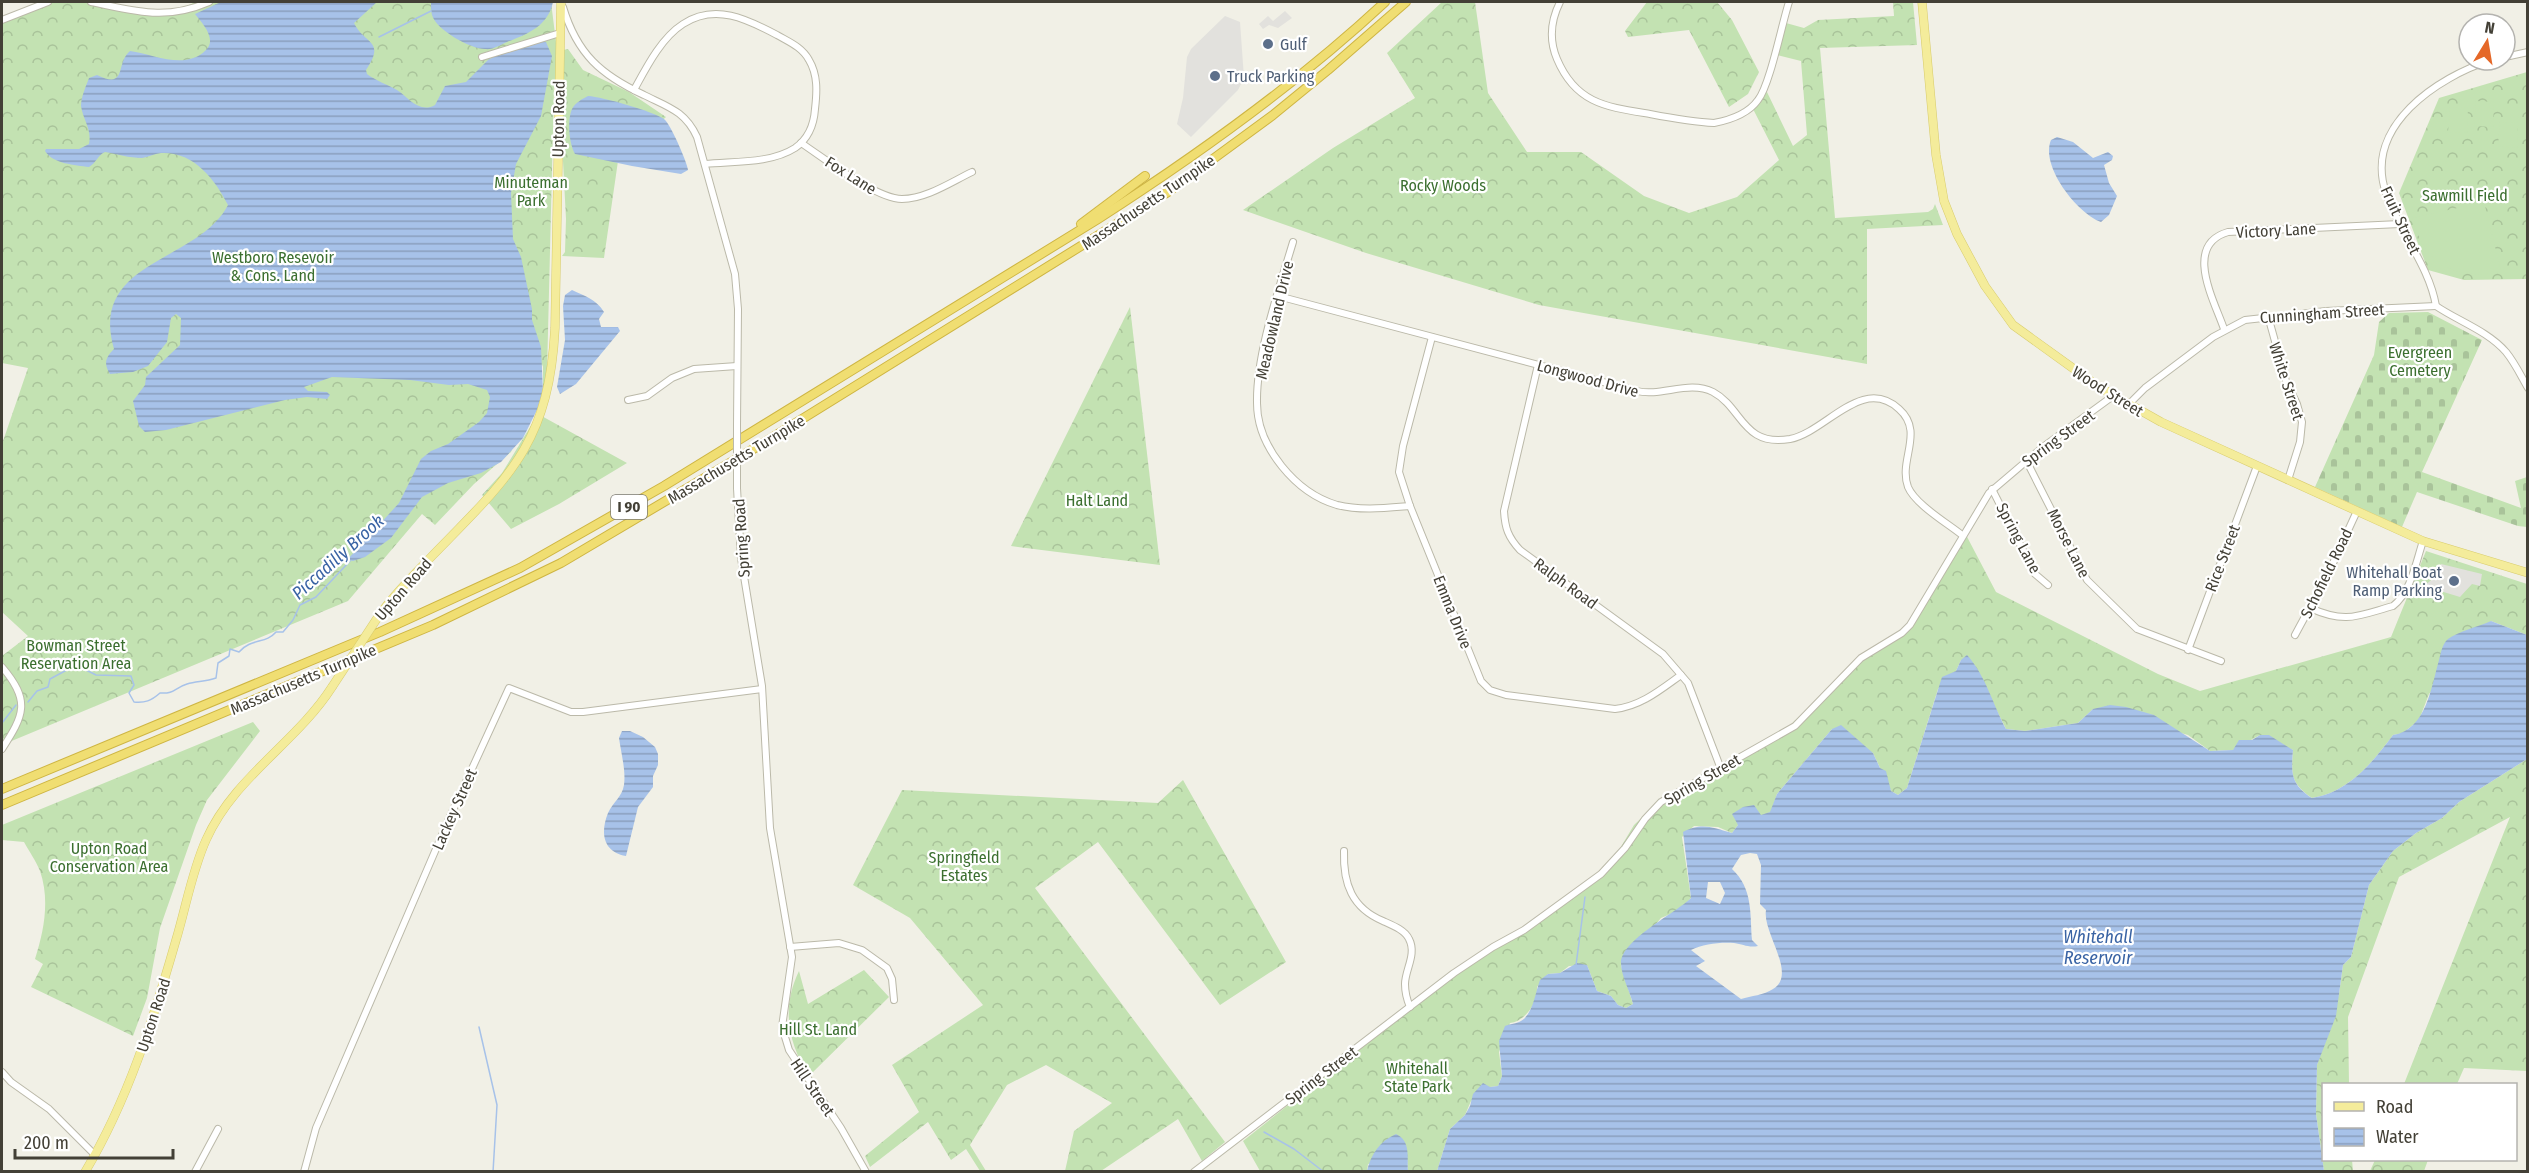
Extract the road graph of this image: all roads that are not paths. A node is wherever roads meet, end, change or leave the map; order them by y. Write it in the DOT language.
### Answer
graph roads {
  1 [pos="48,2"];
  2 [pos="91,2"];
  3 [pos="209,2"];
  4 [pos="561,2"];
  5 [pos="1385,2"];
  6 [pos="1406,2"];
  7 [pos="1560,2"];
  8 [pos="1789,2"];
  9 [pos="1922,2"];
  10 [pos="2,20"];
  11 [pos="560,33"];
  12 [pos="482,57"];
  13 [pos="2462,72"];
  14 [pos="634,90"];
  15 [pos="801,143"];
  16 [pos="705,164"];
  17 [pos="972,172"];
  18 [pos="1145,176"];
  19 [pos="2400,224"];
  20 [pos="1293,242"];
  21 [pos="1046,251"];
  22 [pos="1278,296"];
  23 [pos="2436,306"];
  24 [pos="2268,316"];
  25 [pos="2224,329"];
  26 [pos="1432,337"];
  27 [pos="1538,365"];
  28 [pos="737,366"];
  29 [pos="2528,388"];
  30 [pos="2114,396"];
  31 [pos="628,400"];
  32 [pos="2128,405"];
  33 [pos="2026,460"];
  34 [pos="2257,466"];
  35 [pos="2288,480"];
  36 [pos="1992,489"];
  37 [pos="1410,506"];
  38 [pos="2357,511"];
  39 [pos="1962,535"];
  40 [pos="2423,541"];
  41 [pos="2528,573"];
  42 [pos="2048,585"];
  43 [pos="2310,608"];
  44 [pos="2295,635"];
  45 [pos="2188,650"];
  46 [pos="2221,661"];
  47 [pos="2,667"];
  48 [pos="1681,675"];
  49 [pos="762,689"];
  50 [pos="2,749"];
  51 [pos="1720,769"];
  52 [pos="2,789"];
  53 [pos="2,805"];
  54 [pos="1344,851"];
  55 [pos="790,947"];
  56 [pos="786,996"];
  57 [pos="894,1000"];
  58 [pos="1410,1007"];
  59 [pos="2,1072"];
  60 [pos="218,1129"];
  61 [pos="95,1155"];
  62 [pos="85,1172"];
  63 [pos="195,1172"];
  64 [pos="304,1172"];
  65 [pos="866,1172"];
  66 [pos="1194,1172"];
  1 -- 10 [label="street"];
  2 -- 3 [label="street"];
  4 -- 11 [label="main road, Upton Road"];
  4 -- 14 [label="street, Spring Road"];
  5 -- 21 [label="highway, Massachusetts Turnpike / I 90"];
  6 -- 53 [label="highway, Massachusetts Turnpike / I 90"];
  7 -- 8 [label="street"];
  9 -- 30 [label="main road, Wood Street"];
  11 -- 12 [label="street"];
  11 -- 61 [label="main road, Upton Road, bridge"];
  13 -- 19 [label="street, Fruit Street"];
  14 -- 15 [label="street"];
  14 -- 16 [label="street, Spring Road"];
  15 -- 16 [label="street"];
  15 -- 17 [label="street, Fox Lane"];
  16 -- 28 [label="street, Spring Road"];
  18 -- 21 [label="highway"];
  19 -- 23 [label="street, Fruit Street"];
  19 -- 25 [label="street, Victory Lane"];
  20 -- 22 [label="street, Meadowland Drive"];
  21 -- 52 [label="highway, Massachusetts Turnpike / I 90"];
  22 -- 26 [label="street, Longwood Drive"];
  22 -- 37 [label="street, Meadowland Drive"];
  23 -- 24 [label="street, Cunningham Street"];
  23 -- 29 [label="street"];
  24 -- 25 [label="street, Cunningham Street"];
  24 -- 35 [label="street, White Street"];
  25 -- 32 [label="street, Cunningham Street"];
  26 -- 27 [label="street, Longwood Drive"];
  26 -- 37 [label="street, Emma Drive"];
  27 -- 39 [label="street, Longwood Drive"];
  27 -- 48 [label="street, Ralph Road"];
  28 -- 31 [label="street"];
  28 -- 49 [label="street, Spring Road, bridge"];
  30 -- 32 [label="main road, Wood Street"];
  30 -- 33 [label="street, Spring Street"];
  32 -- 34 [label="main road, Wood Street"];
  33 -- 36 [label="street, Spring Street"];
  33 -- 45 [label="street, Morse Lane"];
  34 -- 35 [label="main road, Wood Street"];
  34 -- 45 [label="street, Rice Street"];
  35 -- 38 [label="main road, Wood Street"];
  36 -- 39 [label="street, Spring Street"];
  36 -- 42 [label="street, Spring Lane"];
  37 -- 48 [label="street, Emma Drive"];
  38 -- 40 [label="main road, Wood Street"];
  38 -- 43 [label="street, Schofield Road"];
  39 -- 51 [label="street, Spring Street"];
  40 -- 41 [label="main road, Wood Street"];
  40 -- 43 [label="street"];
  43 -- 44 [label="street, Schofield Road"];
  45 -- 46 [label="street, Morse Lane"];
  47 -- 50 [label="street"];
  48 -- 51 [label="street, Ralph Road"];
  49 -- 55 [label="street, Spring Road"];
  49 -- 64 [label="street, Lackey Street"];
  51 -- 58 [label="street, Spring Street"];
  54 -- 58 [label="street"];
  55 -- 56 [label="street, Spring Road"];
  55 -- 57 [label="street"];
  56 -- 65 [label="street, Hill Street"];
  58 -- 66 [label="street, Spring Street"];
  59 -- 61 [label="street"];
  60 -- 63 [label="street"];
  61 -- 62 [label="main road, Upton Road"];
}
